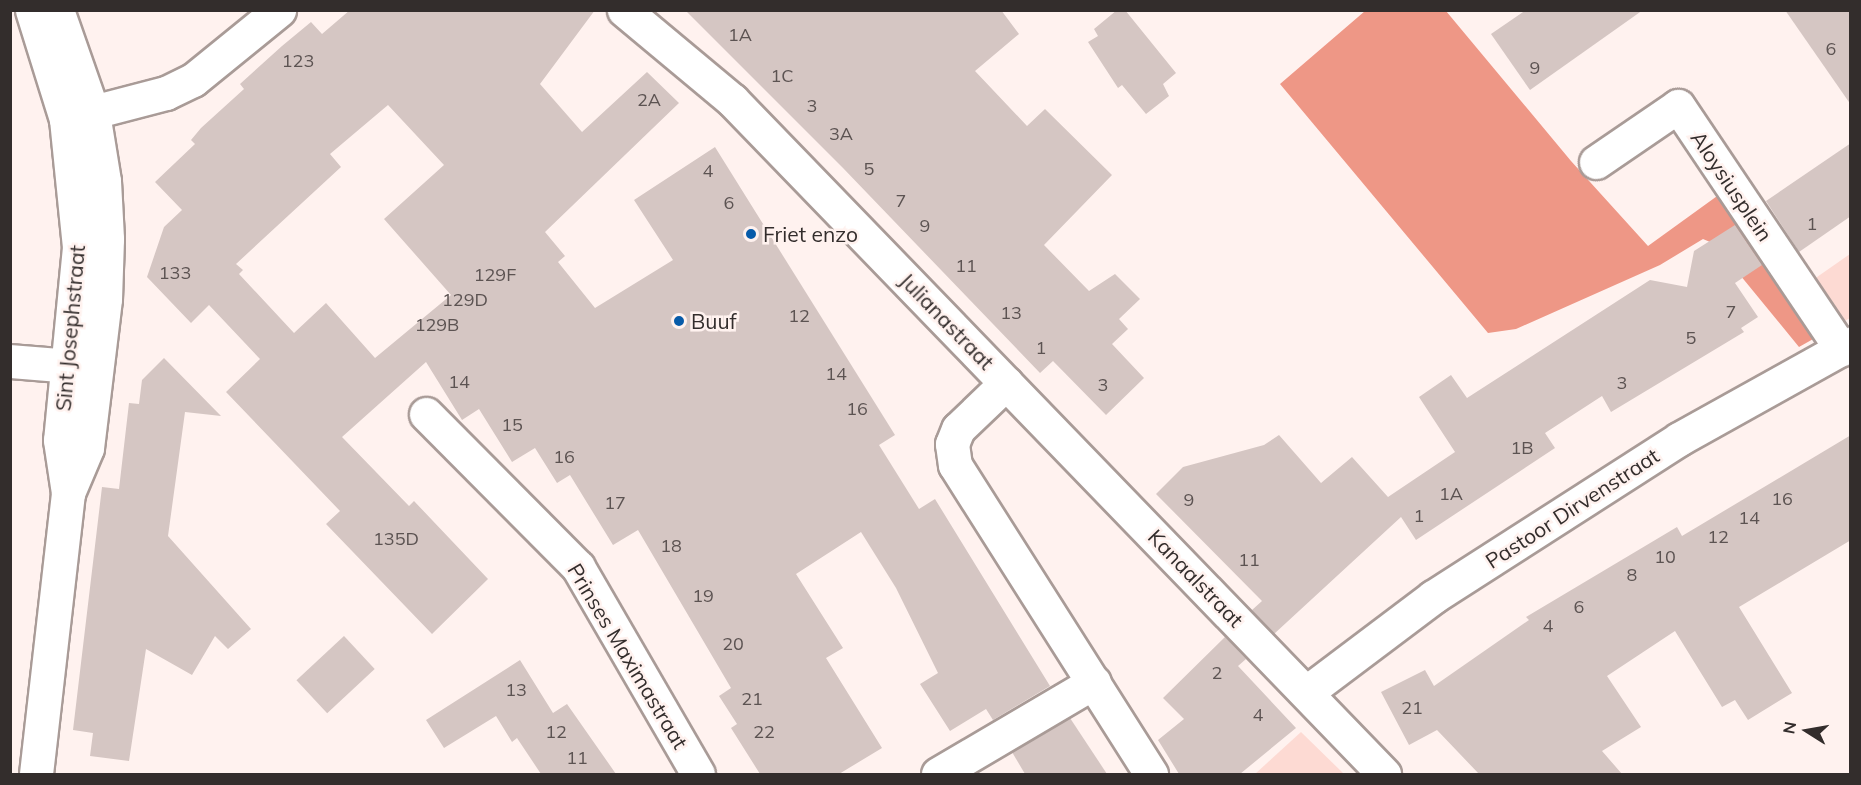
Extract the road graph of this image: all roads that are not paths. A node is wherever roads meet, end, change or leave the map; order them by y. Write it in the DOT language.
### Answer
graph roads {
  1 [pos="32,10"];
  2 [pos="57,10"];
  3 [pos="279,10"];
  4 [pos="624,10"];
  5 [pos="79,116"];
  6 [pos="1596,162"];
  7 [pos="1846,346"];
  8 [pos="10,361"];
  9 [pos="84,367"];
  10 [pos="1006,383"];
  11 [pos="426,414"];
  12 [pos="1094,682"];
  13 [pos="1307,692"];
  14 [pos="36,774"];
  15 [pos="698,774"];
  16 [pos="938,774"];
  17 [pos="1151,774"];
  18 [pos="1384,774"];
  1 -- 5 [label="street"];
  2 -- 5 [label="street"];
  3 -- 5 [label="street"];
  4 -- 10 [label="street, Julianastraat"];
  5 -- 9 [label="street, Sint Josephstraat"];
  6 -- 7 [label="street, Aloysiusplein"];
  7 -- 13 [label="street, Pastoor Dirvenstraat"];
  8 -- 9 [label="street"];
  9 -- 14 [label="street, Sint Josephstraat"];
  10 -- 12 [label="street, Julianastraat"];
  10 -- 13 [label="street, Kanaalstraat"];
  11 -- 15 [label="street, Prinses Maximastraat"];
  12 -- 16 [label="street"];
  12 -- 17 [label="street, Julianastraat"];
  13 -- 18 [label="street, Kanaalstraat"];
}
